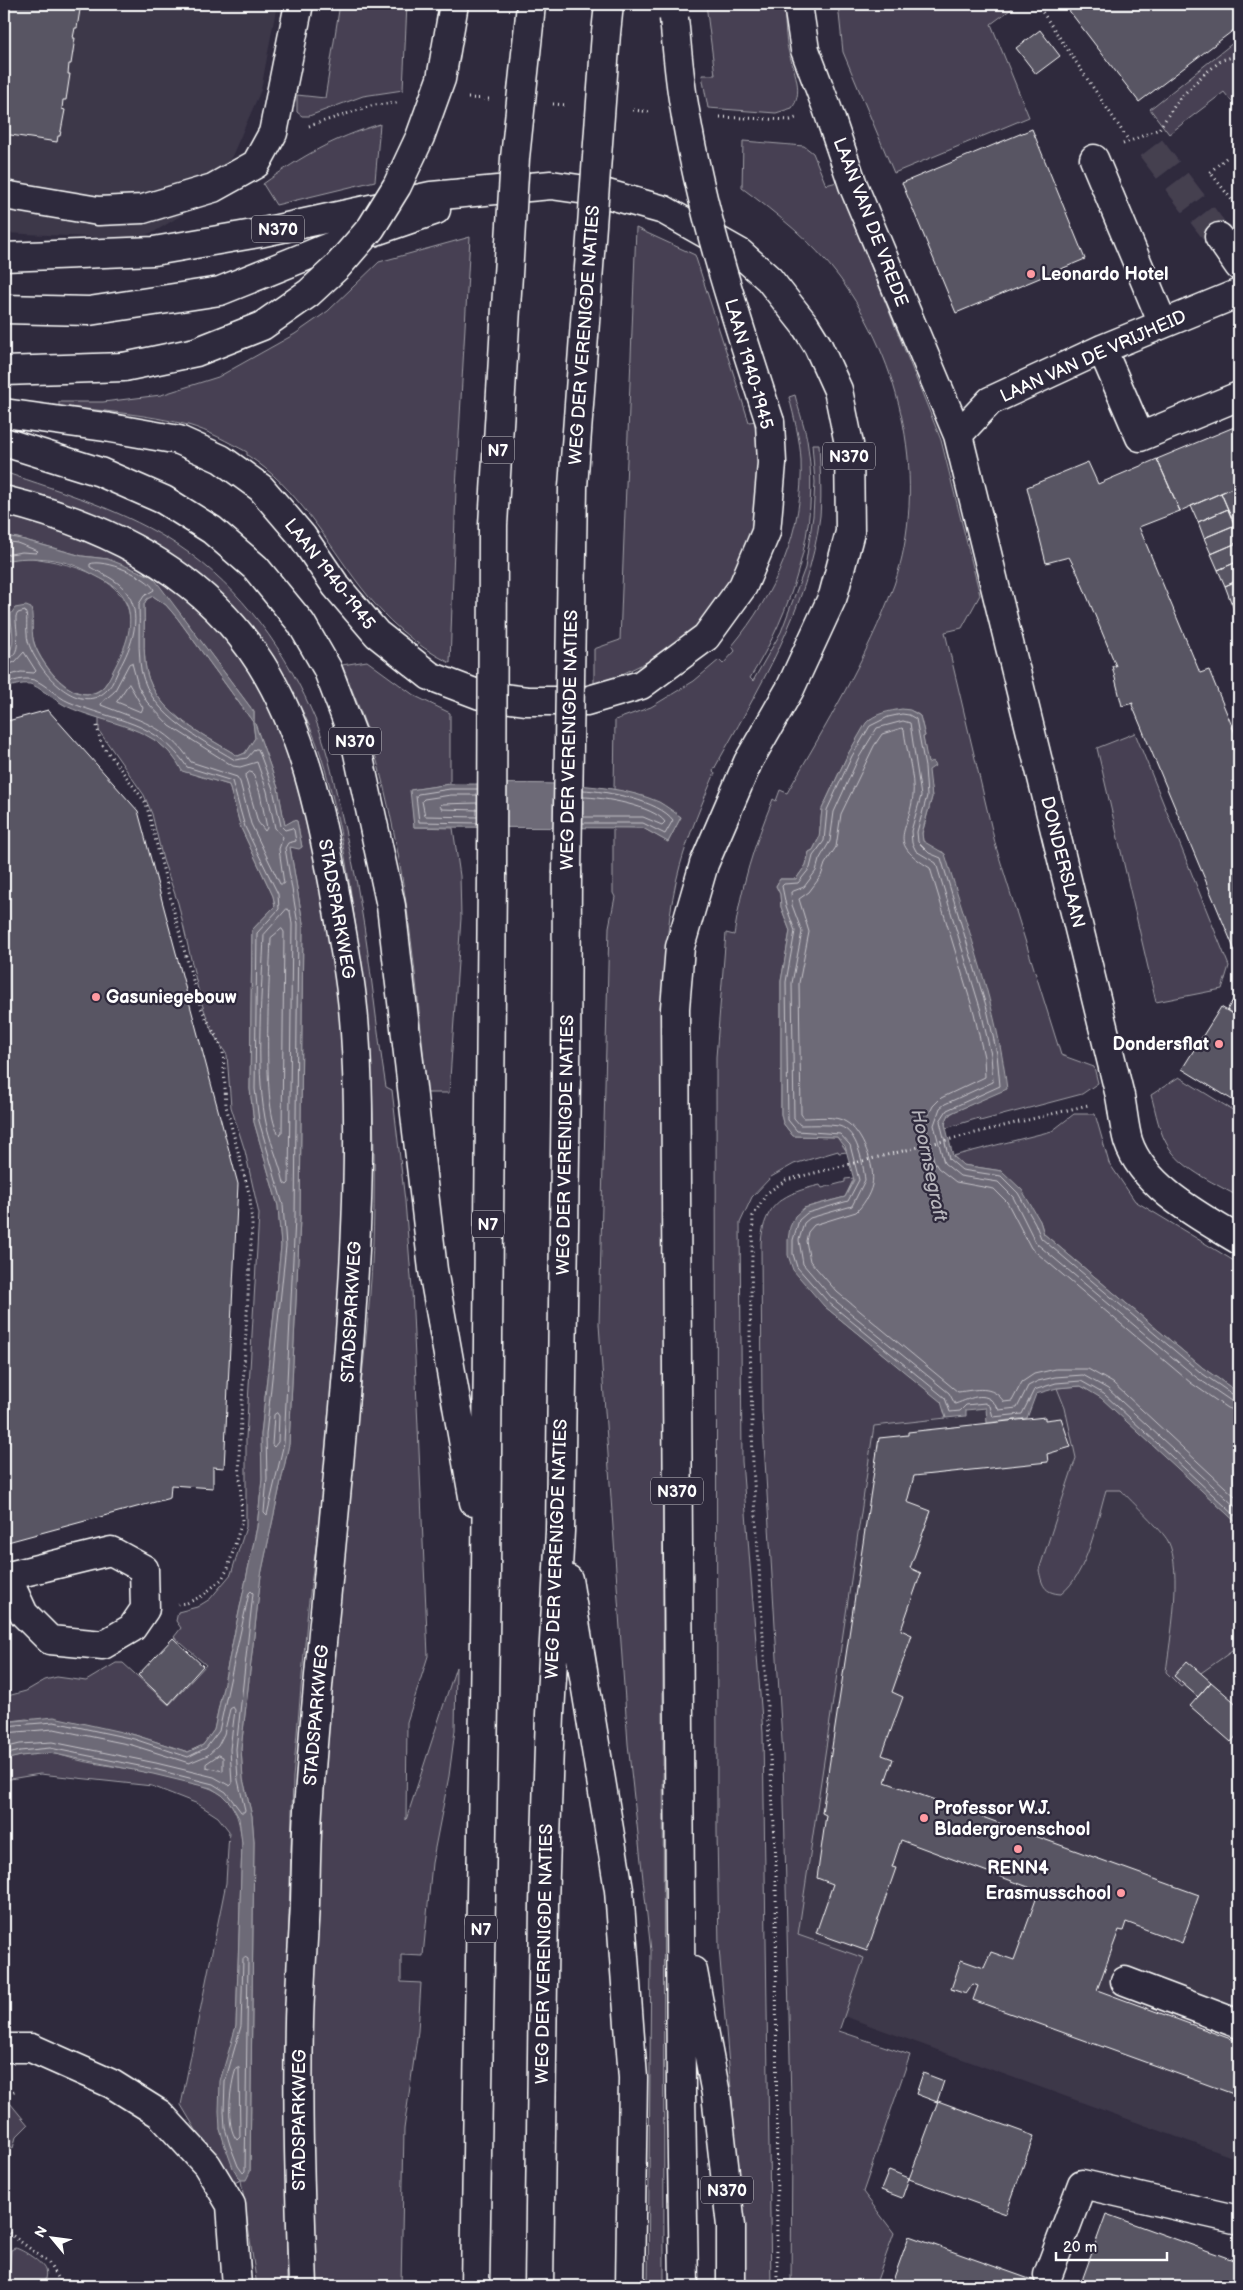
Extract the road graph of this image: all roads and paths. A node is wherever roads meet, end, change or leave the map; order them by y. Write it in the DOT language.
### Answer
graph roads {
  1 [pos="298,4"];
  2 [pos="454,4"];
  3 [pos="609,4"];
  4 [pos="800,4"];
  5 [pos="1037,4"];
  6 [pos="674,11"];
  7 [pos="530,14"];
  8 [pos="1239,55"];
  9 [pos="1129,141"];
  10 [pos="1226,158"];
  11 [pos="1094,159"];
  12 [pos="552,184"];
  13 [pos="4,195"];
  14 [pos="1239,210"];
  15 [pos="1219,237"];
  16 [pos="4,257"];
  17 [pos="1239,266"];
  18 [pos="1239,293"];
  19 [pos="4,309"];
  20 [pos="1163,324"];
  21 [pos="1102,348"];
  22 [pos="4,371"];
  23 [pos="1239,396"];
  24 [pos="4,413"];
  25 [pos="958,435"];
  26 [pos="4,442"];
  27 [pos="4,500"];
  28 [pos="98,726"];
  29 [pos="1120,1096"];
  30 [pos="1239,1240"];
  31 [pos="560,1531"];
  32 [pos="486,1572"];
  33 [pos="6,1577"];
  34 [pos="145,1609"];
  35 [pos="680,1904"];
  36 [pos="1125,1980"];
  37 [pos="1239,2024"];
  38 [pos="4,2048"];
  39 [pos="17,2090"];
  40 [pos="4,2095"];
  41 [pos="1239,2220"];
  42 [pos="4,2224"];
  43 [pos="5,2230"];
  44 [pos="4,2242"];
  45 [pos="1048,2275"];
  46 [pos="62,2286"];
  47 [pos="237,2286"];
  48 [pos="303,2286"];
  49 [pos="475,2286"];
  50 [pos="539,2286"];
  51 [pos="630,2286"];
  52 [pos="684,2286"];
  53 [pos="731,2286"];
  54 [pos="778,2286"];
  1 -- 13 [label="main road"];
  2 -- 22 [label="main road, bridge"];
  3 -- 31 [label="main road, WEG DER VERENIGDE NATIES, bridge"];
  4 -- 25 [label="main road, LAAN VAN DE VREDE"];
  5 -- 9 [label="path"];
  6 -- 24 [label="main road, LAAN 1940-1945, bridge"];
  7 -- 32 [label="main road, N7, bridge"];
  8 -- 9 [label="path"];
  9 -- 11 [label="path"];
  10 -- 14 [label="path"];
  11 -- 20 [label="main road"];
  12 -- 16 [label="main road, N370"];
  12 -- 19 [label="main road, N370"];
  12 -- 35 [label="main road, N370"];
  15 -- 17 [label="main road"];
  18 -- 20 [label="main road, LAAN VAN DE VRIJHEID"];
  20 -- 21 [label="main road, LAAN VAN DE VRIJHEID"];
  21 -- 23 [label="main road"];
  21 -- 25 [label="main road, LAAN VAN DE VRIJHEID"];
  25 -- 29 [label="main road, DONDERSLAAN"];
  26 -- 32 [label="main road, N370"];
  27 -- 48 [label="main road, STADSPARKWEG"];
  28 -- 34 [label="path"];
  29 -- 30 [label="main road, DONDERSLAAN"];
  29 -- 54 [label="path"];
  31 -- 50 [label="main road, WEG DER VERENIGDE NATIES"];
  31 -- 51 [label="main road"];
  32 -- 49 [label="main road, N7"];
  33 -- 34 [label="main road"];
  33 -- 34 [label="main road"];
  35 -- 52 [label="main road"];
  35 -- 53 [label="main road, N370"];
  36 -- 37 [label="main road"];
  38 -- 47 [label="main road"];
  39 -- 40 [label="path"];
  41 -- 45 [label="main road"];
  42 -- 43 [label="path"];
  43 -- 44 [label="path"];
  43 -- 46 [label="path"];
}
